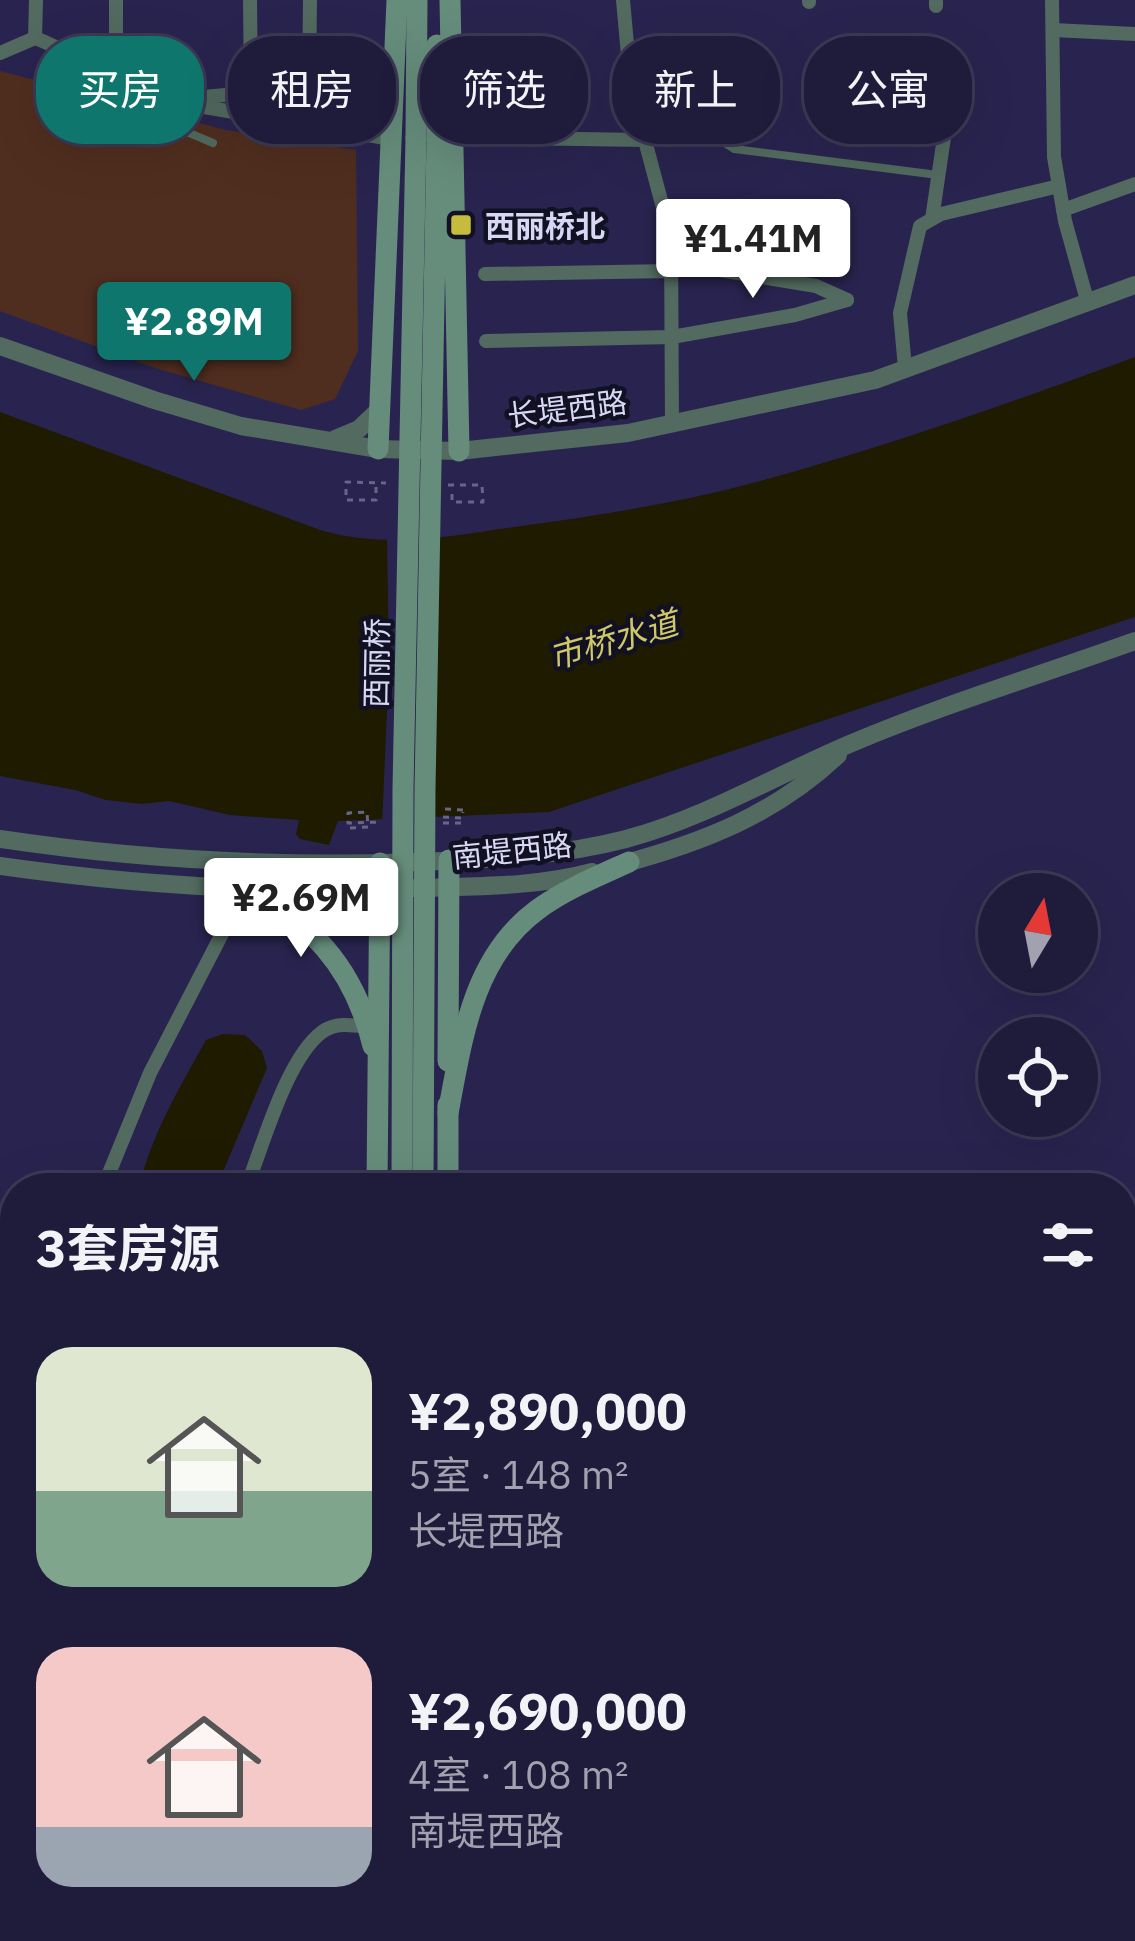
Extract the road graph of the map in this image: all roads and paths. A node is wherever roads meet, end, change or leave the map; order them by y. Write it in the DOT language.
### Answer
graph roads {
  1 [pos="36,0"];
  2 [pos="116,0"];
  3 [pos="250,0"];
  4 [pos="310,0"];
  5 [pos="397,0"];
  6 [pos="416,0"];
  7 [pos="437,0"];
  8 [pos="450,0"];
  9 [pos="623,0"];
  10 [pos="1052,0"];
  11 [pos="1053,30"];
  12 [pos="1135,34"];
  13 [pos="116,36"];
  14 [pos="250,36"];
  15 [pos="310,36"];
  16 [pos="395,36"];
  17 [pos="434,36"];
  18 [pos="626,36"];
  19 [pos="35,38"];
  20 [pos="0,53"];
  21 [pos="420,56"];
  22 [pos="204,138"];
  23 [pos="213,142"];
  24 [pos="391,144"];
  25 [pos="426,144"];
  26 [pos="426,144"];
  27 [pos="646,144"];
  28 [pos="725,144"];
  29 [pos="943,144"];
  30 [pos="938,176"];
  31 [pos="1135,184"];
  32 [pos="1059,185"];
  33 [pos="1063,210"];
  34 [pos="932,219"];
  35 [pos="671,266"];
  36 [pos="485,274"];
  37 [pos="1135,285"];
  38 [pos="1087,300"];
  39 [pos="671,338"];
  40 [pos="486,341"];
  41 [pos="0,346"];
  42 [pos="905,368"];
  43 [pos="380,409"];
  44 [pos="672,423"];
  45 [pos="333,440"];
  46 [pos="379,449"];
  47 [pos="459,451"];
  48 [pos="386,483"];
  49 [pos="440,486"];
  50 [pos="376,487"];
  51 [pos="452,490"];
  52 [pos="1135,641"];
  53 [pos="852,743"];
  54 [pos="430,817"];
  55 [pos="382,822"];
  56 [pos="465,824"];
  57 [pos="350,828"];
  58 [pos="0,839"];
  59 [pos="449,860"];
  60 [pos="629,862"];
  61 [pos="380,863"];
  62 [pos="0,866"];
  63 [pos="448,887"];
  64 [pos="234,890"];
  65 [pos="382,890"];
  66 [pos="368,1028"];
  67 [pos="380,1076"];
  68 [pos="448,1114"];
  69 [pos="109,1173"];
  70 [pos="252,1173"];
  71 [pos="377,1173"];
  72 [pos="402,1173"];
  73 [pos="423,1173"];
  74 [pos="448,1173"];
  1 -- 19 [label="street"];
  2 -- 13 [label="street"];
  3 -- 14 [label="street"];
  4 -- 15 [label="street"];
  5 -- 16 [label="main road"];
  6 -- 21 [label="main road"];
  7 -- 17 [label="main road"];
  8 -- 47 [label="main road"];
  9 -- 18 [label="street"];
  10 -- 11 [label="street"];
  11 -- 12 [label="street"];
  11 -- 32 [label="street"];
  19 -- 20 [label="street"];
  22 -- 23 [label="lane"];
  24 -- 43 [label="main road"];
  25 -- 72 [label="main road, 西丽桥, bridge"];
  26 -- 73 [label="main road, 西丽桥, bridge"];
  27 -- 35 [label="street"];
  28 -- 30 [label="lane"];
  29 -- 30 [label="street"];
  30 -- 34 [label="street"];
  31 -- 33 [label="street"];
  32 -- 33 [label="street"];
  32 -- 34 [label="street"];
  33 -- 38 [label="street"];
  34 -- 42 [label="street"];
  35 -- 36 [label="street"];
  35 -- 39 [label="street"];
  35 -- 39 [label="street"];
  37 -- 38 [label="street, 长堤西路"];
  38 -- 42 [label="street, 长堤西路"];
  39 -- 40 [label="street"];
  39 -- 44 [label="street"];
  41 -- 45 [label="street, 长堤西路"];
  42 -- 44 [label="street, 长堤西路"];
  43 -- 45 [label="street"];
  43 -- 46 [label="main road"];
  44 -- 47 [label="street, 长堤西路"];
  45 -- 46 [label="street, 长堤西路"];
  46 -- 47 [label="street, 长堤西路"];
  48 -- 50 [label="path"];
  49 -- 51 [label="path"];
  52 -- 53 [label="street, 南堤西路"];
  53 -- 59 [label="street, 南堤西路"];
  53 -- 60 [label="street, 南堤西路"];
  54 -- 56 [label="path"];
  55 -- 57 [label="path"];
  58 -- 61 [label="street, 南堤西路"];
  59 -- 61 [label="street, 南堤西路"];
  59 -- 63 [label="main road"];
  60 -- 63 [label="street, 南堤西路"];
  60 -- 68 [label="main road"];
  61 -- 65 [label="main road"];
  62 -- 64 [label="street, 南堤西路"];
  63 -- 65 [label="street, 南堤西路"];
  63 -- 68 [label="main road"];
  64 -- 65 [label="street, 南堤西路"];
  64 -- 66 [label="main road"];
  64 -- 69 [label="street"];
  65 -- 67 [label="main road"];
  66 -- 67 [label="main road"];
  66 -- 70 [label="street"];
  67 -- 71 [label="main road"];
  68 -- 74 [label="main road"];
}
